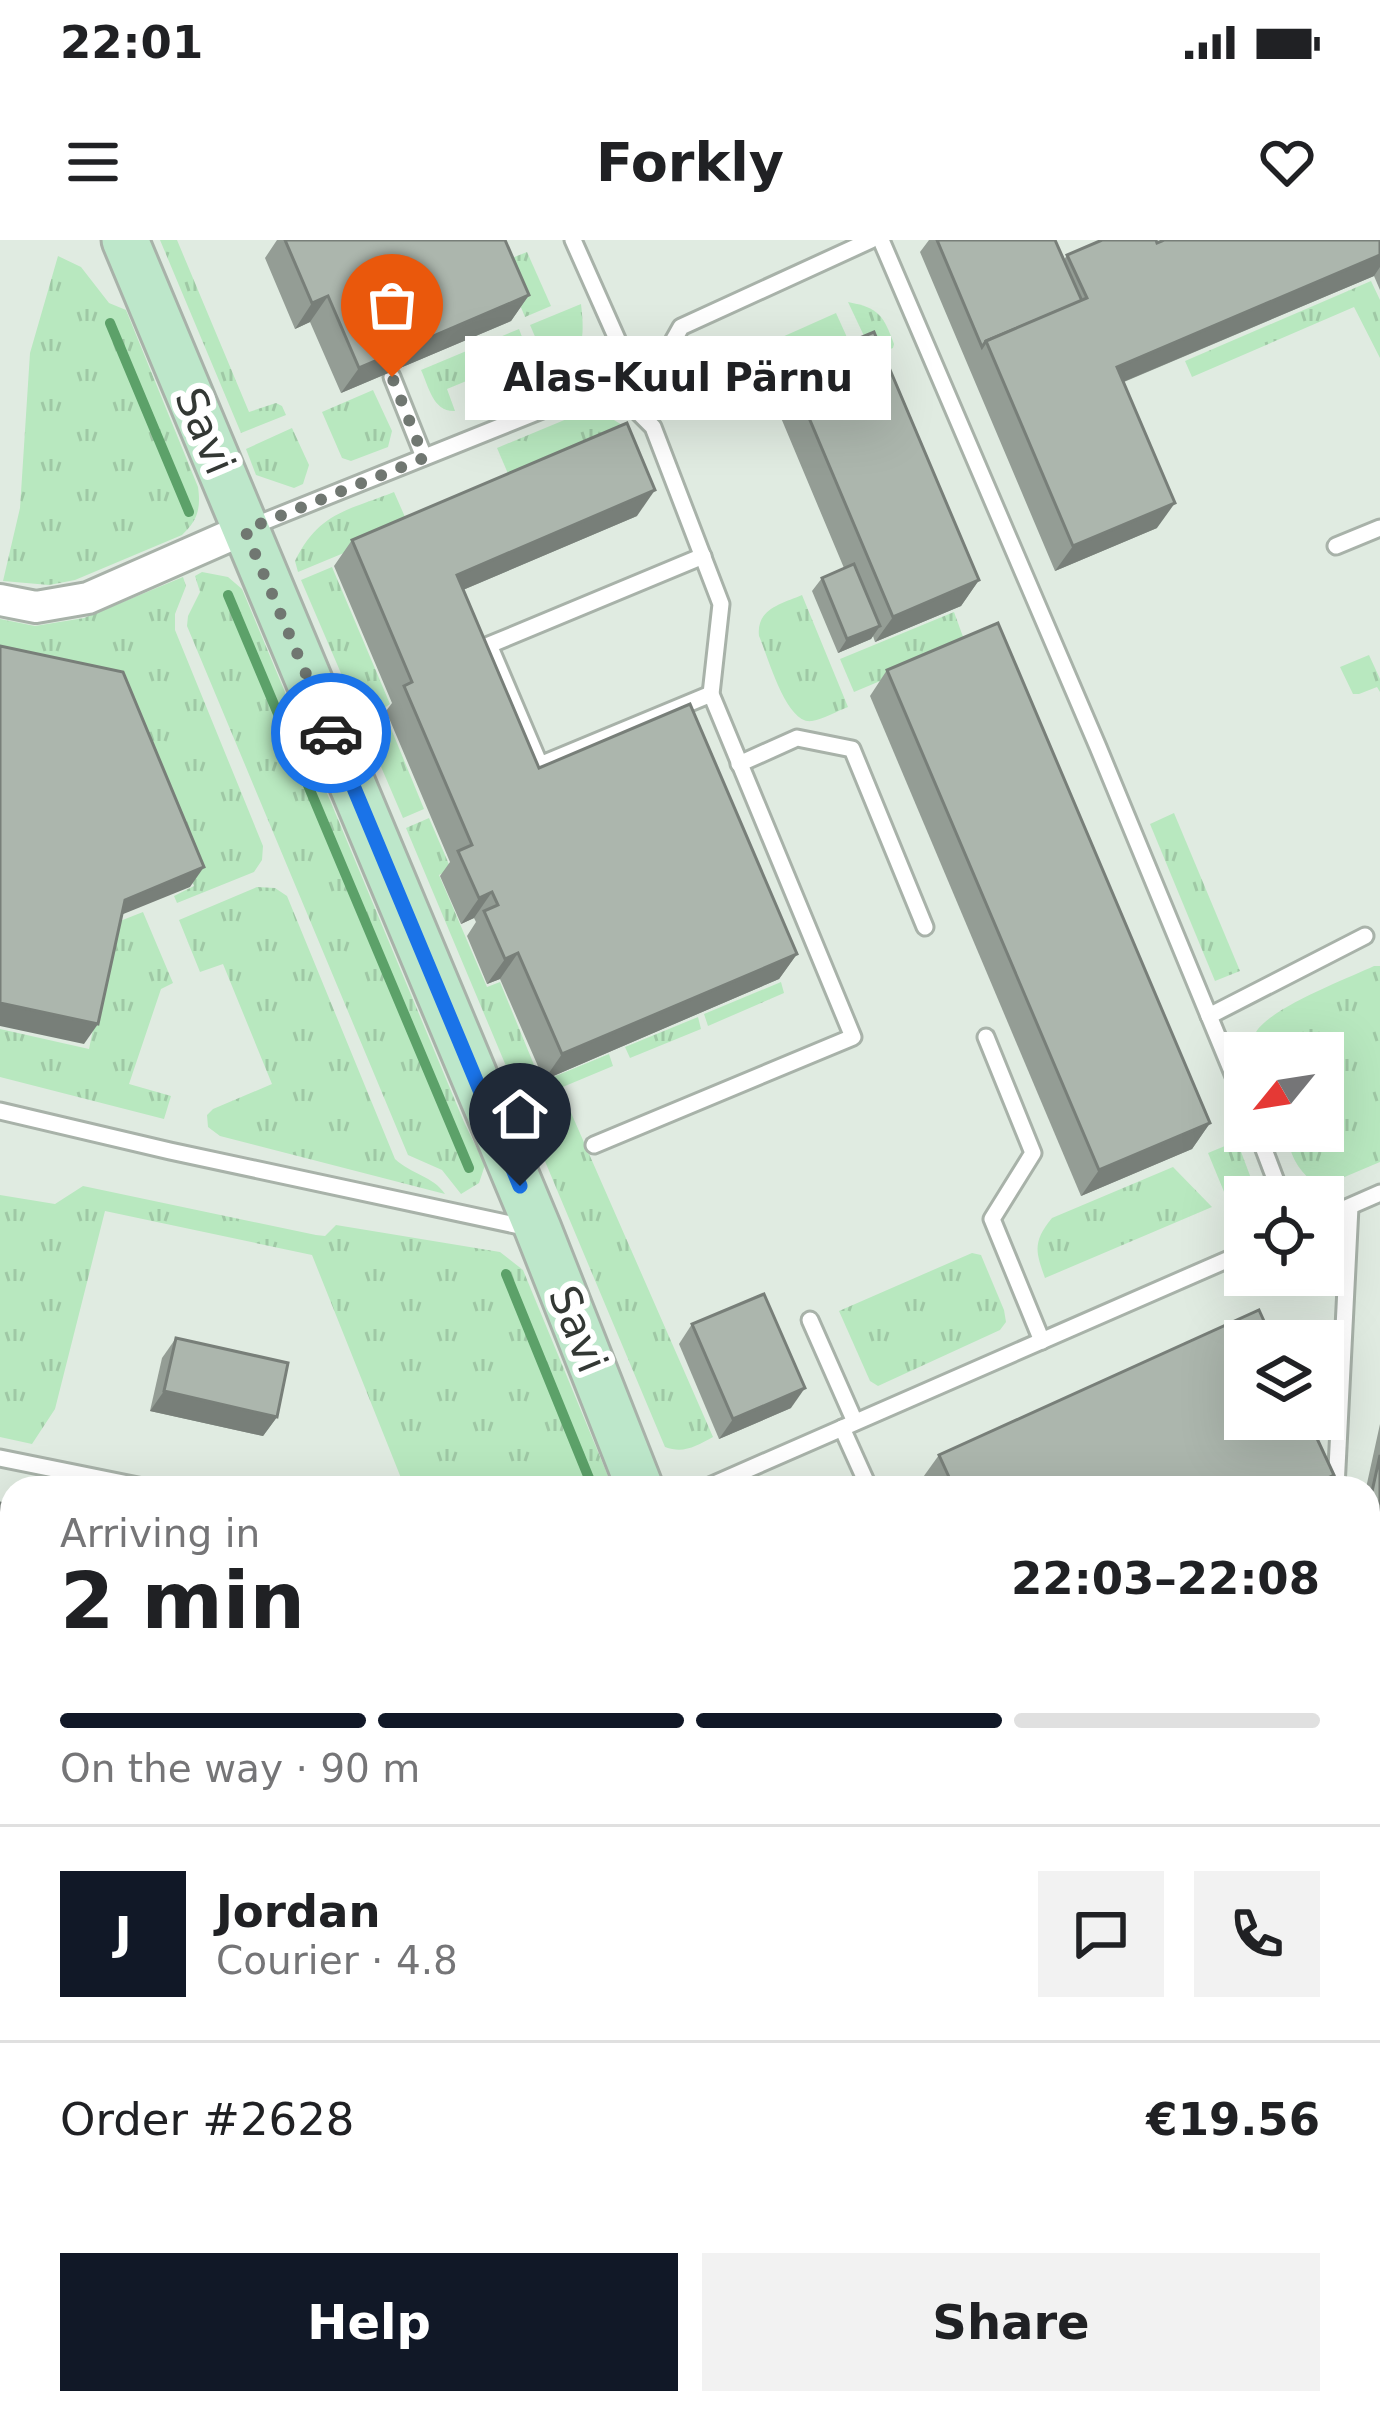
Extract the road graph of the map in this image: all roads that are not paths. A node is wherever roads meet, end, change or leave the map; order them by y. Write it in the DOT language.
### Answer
graph roads {
  1 [pos="125,240"];
  2 [pos="573,240"];
  3 [pos="871,240"];
  4 [pos="881,240"];
  5 [pos="392,377"];
  6 [pos="629,404"];
  7 [pos="424,458"];
  8 [pos="1380,528"];
  9 [pos="245,530"];
  10 [pos="1336,546"];
  11 [pos="703,556"];
  12 [pos="0,600"];
  13 [pos="711,694"];
  14 [pos="739,764"];
  15 [pos="926,927"];
  16 [pos="1365,936"];
  17 [pos="1209,1016"];
  18 [pos="986,1037"];
  19 [pos="1224,1052"];
  20 [pos="0,1112"];
  21 [pos="594,1145"];
  22 [pos="1380,1193"];
  23 [pos="1350,1207"];
  24 [pos="1344,1209"];
  25 [pos="538,1229"];
  26 [pos="1224,1261"];
  27 [pos="810,1321"];
  28 [pos="1042,1341"];
  29 [pos="849,1425"];
  30 [pos="0,1458"];
  31 [pos="89,1476"];
  32 [pos="635,1476"];
  33 [pos="732,1476"];
  34 [pos="865,1476"];
  35 [pos="1337,1476"];
  1 -- 9 [label="street, Savi"];
  2 -- 6 [label="lane"];
  3 -- 6 [label="lane"];
  4 -- 17 [label="lane"];
  5 -- 7 [label="lane"];
  6 -- 7 [label="lane"];
  6 -- 11 [label="lane"];
  7 -- 9 [label="lane"];
  8 -- 10 [label="lane"];
  9 -- 12 [label="street"];
  9 -- 25 [label="street, Savi"];
  11 -- 13 [label="lane"];
  11 -- 13 [label="lane"];
  13 -- 14 [label="lane"];
  14 -- 15 [label="lane"];
  14 -- 21 [label="lane"];
  16 -- 17 [label="lane"];
  17 -- 19 [label="lane"];
  18 -- 28 [label="lane"];
  20 -- 25 [label="lane"];
  22 -- 23 [label="lane"];
  23 -- 24 [label="lane"];
  23 -- 35 [label="lane"];
  25 -- 32 [label="street, Savi"];
  26 -- 28 [label="lane"];
  27 -- 29 [label="lane"];
  28 -- 29 [label="lane"];
  29 -- 33 [label="lane"];
  29 -- 34 [label="lane"];
  30 -- 31 [label="lane"];
}
